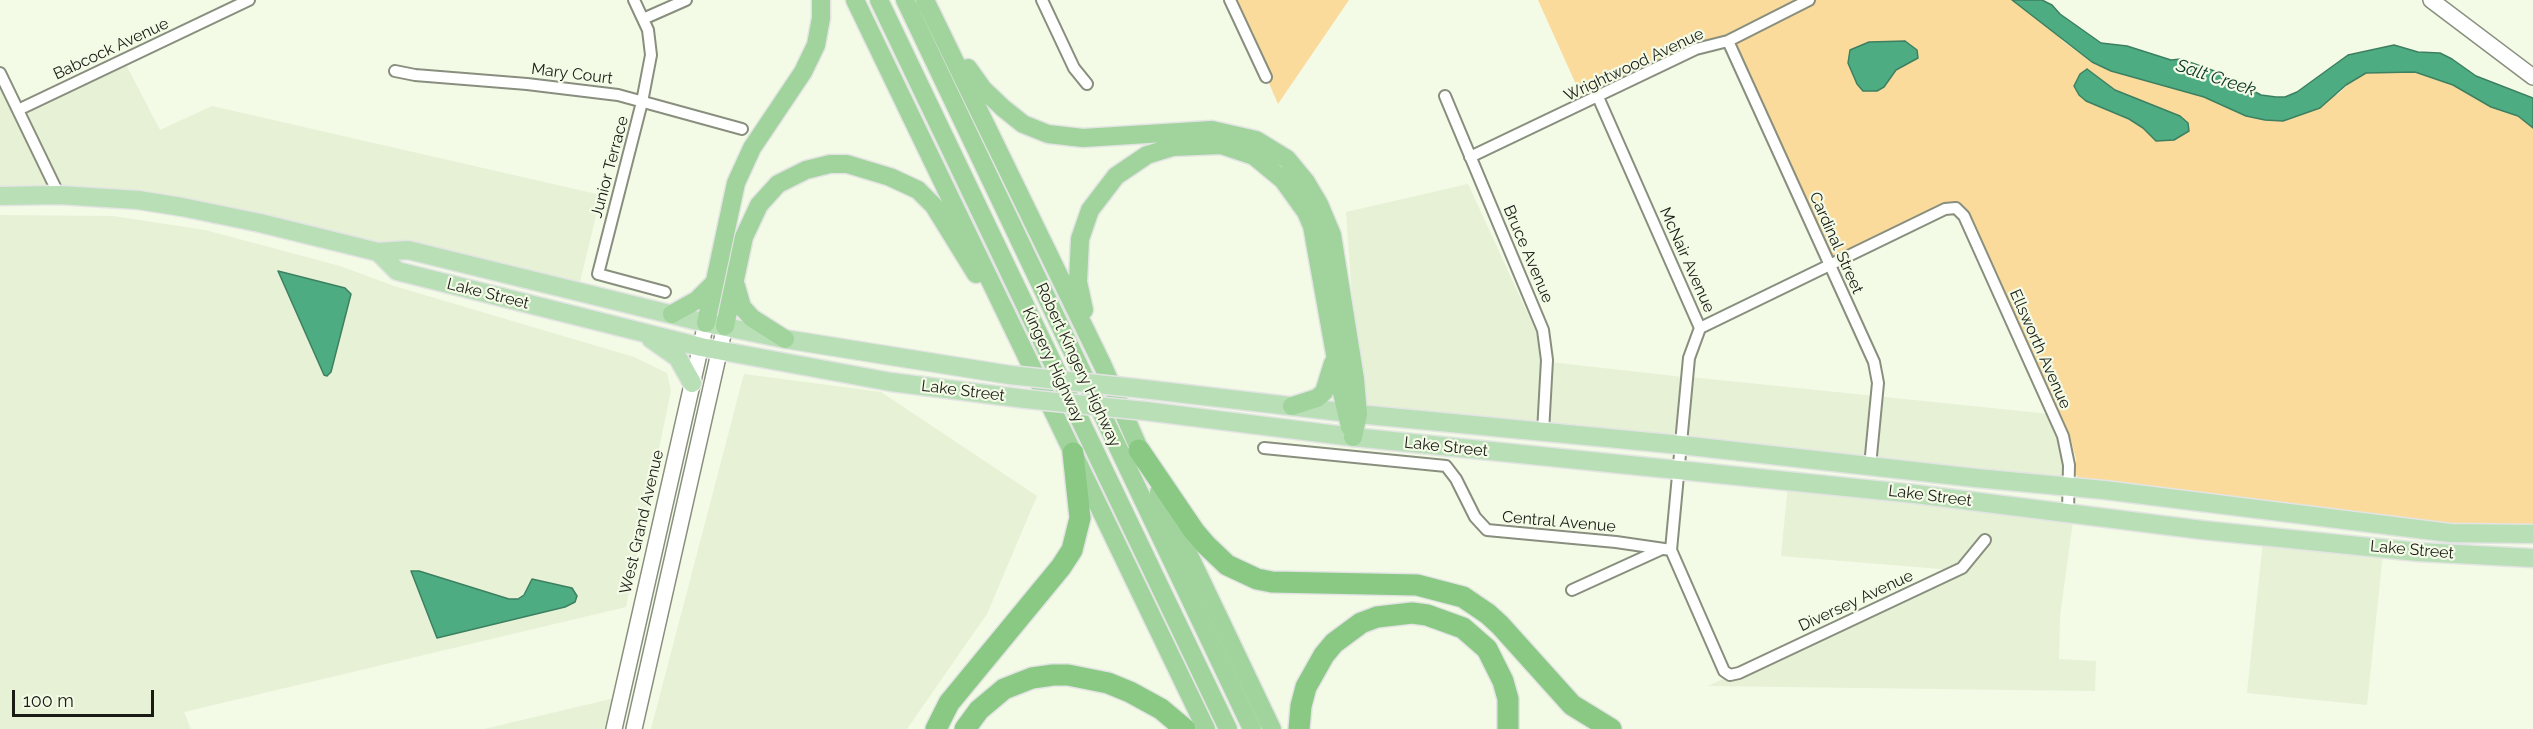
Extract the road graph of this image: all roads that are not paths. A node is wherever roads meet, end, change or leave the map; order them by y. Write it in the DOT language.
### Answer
graph roads {
  1 [pos="249,0"];
  2 [pos="634,0"];
  3 [pos="686,0"];
  4 [pos="821,0"];
  5 [pos="855,0"];
  6 [pos="879,0"];
  7 [pos="905,0"];
  8 [pos="925,0"];
  9 [pos="933,0"];
  10 [pos="1042,0"];
  11 [pos="1230,0"];
  12 [pos="1809,0"];
  13 [pos="2431,0"];
  14 [pos="643,19"];
  15 [pos="1728,40"];
  16 [pos="395,71"];
  17 [pos="0,73"];
  18 [pos="1266,77"];
  19 [pos="2533,77"];
  20 [pos="1087,84"];
  21 [pos="1445,96"];
  22 [pos="1598,97"];
  23 [pos="642,102"];
  24 [pos="18,110"];
  25 [pos="742,129"];
  26 [pos="1470,157"];
  27 [pos="0,195"];
  28 [pos="58,195"];
  29 [pos="378,252"];
  30 [pos="1830,265"];
  31 [pos="735,282"];
  32 [pos="713,284"];
  33 [pos="665,292"];
  34 [pos="672,314"];
  35 [pos="706,323"];
  36 [pos="725,326"];
  37 [pos="1700,328"];
  38 [pos="643,332"];
  39 [pos="785,339"];
  40 [pos="700,347"];
  41 [pos="720,351"];
  42 [pos="1024,352"];
  43 [pos="1335,355"];
  44 [pos="1103,366"];
  45 [pos="692,383"];
  46 [pos="1292,406"];
  47 [pos="1352,413"];
  48 [pos="1543,432"];
  49 [pos="1353,438"];
  50 [pos="1681,445"];
  51 [pos="1264,448"];
  52 [pos="1140,450"];
  53 [pos="1073,453"];
  54 [pos="1870,466"];
  55 [pos="1678,469"];
  56 [pos="2069,488"];
  57 [pos="2068,512"];
  58 [pos="2286,513"];
  59 [pos="2533,534"];
  60 [pos="2282,538"];
  61 [pos="1985,540"];
  62 [pos="2533,546"];
  63 [pos="1667,549"];
  64 [pos="2418,552"];
  65 [pos="2533,558"];
  66 [pos="1572,590"];
  67 [pos="614,729"];
  68 [pos="633,729"];
  69 [pos="936,729"];
  70 [pos="965,729"];
  71 [pos="1185,729"];
  72 [pos="1206,729"];
  73 [pos="1228,729"];
  74 [pos="1252,729"];
  75 [pos="1272,729"];
  76 [pos="1299,729"];
  77 [pos="1508,729"];
  78 [pos="1611,729"];
  1 -- 24 [label="street, Babcock Avenue"];
  2 -- 14 [label="street, Junior Terrace"];
  3 -- 14 [label="street"];
  4 -- 32 [label="highway"];
  5 -- 42 [label="highway"];
  6 -- 73 [label="highway, Kingery Highway"];
  7 -- 74 [label="highway, Robert Kingery Highway"];
  8 -- 44 [label="highway"];
  9 -- 47 [label="highway"];
  10 -- 20 [label="street"];
  11 -- 18 [label="street"];
  12 -- 15 [label="street, Wrightwood Avenue"];
  13 -- 19 [label="main road"];
  14 -- 23 [label="street, Junior Terrace"];
  15 -- 22 [label="street, Wrightwood Avenue"];
  15 -- 30 [label="street, Cardinal Street"];
  16 -- 23 [label="street, Mary Court"];
  17 -- 24 [label="street"];
  21 -- 26 [label="street, Bruce Avenue"];
  22 -- 26 [label="street, Wrightwood Avenue"];
  22 -- 37 [label="street, McNair Avenue"];
  23 -- 25 [label="street, Mary Court"];
  23 -- 33 [label="street, Junior Terrace"];
  24 -- 28 [label="street"];
  26 -- 48 [label="street, Bruce Avenue"];
  27 -- 28 [label="main road, Lake Street"];
  28 -- 29 [label="main road, Lake Street"];
  29 -- 34 [label="main road, Lake Street"];
  29 -- 38 [label="main road, Lake Street"];
  30 -- 37 [label="street"];
  30 -- 54 [label="street, Cardinal Street"];
  30 -- 56 [label="street, Ellsworth Avenue"];
  31 -- 36 [label="highway"];
  31 -- 39 [label="highway"];
  31 -- 42 [label="highway"];
  32 -- 34 [label="highway"];
  32 -- 35 [label="highway"];
  34 -- 35 [label="main road, Lake Street"];
  35 -- 36 [label="main road, Lake Street"];
  35 -- 40 [label="main road, West Grand Avenue"];
  36 -- 39 [label="main road, Lake Street"];
  36 -- 41 [label="main road"];
  37 -- 50 [label="street, McNair Avenue"];
  38 -- 40 [label="main road, Lake Street"];
  38 -- 45 [label="main road"];
  39 -- 46 [label="main road, Lake Street, bridge"];
  40 -- 41 [label="main road, Lake Street"];
  40 -- 45 [label="main road, West Grand Avenue"];
  41 -- 49 [label="main road, Lake Street, bridge"];
  41 -- 68 [label="main road"];
  42 -- 53 [label="highway"];
  43 -- 44 [label="highway"];
  43 -- 46 [label="highway"];
  43 -- 47 [label="highway"];
  44 -- 52 [label="highway"];
  45 -- 67 [label="main road, West Grand Avenue"];
  46 -- 47 [label="main road, Lake Street"];
  47 -- 48 [label="main road, Lake Street"];
  47 -- 49 [label="highway"];
  48 -- 50 [label="main road, Lake Street"];
  49 -- 55 [label="main road, Lake Street"];
  50 -- 54 [label="main road, Lake Street"];
  50 -- 55 [label="street, McNair Avenue"];
  51 -- 63 [label="street, Central Avenue"];
  52 -- 75 [label="highway"];
  52 -- 78 [label="highway"];
  53 -- 69 [label="highway"];
  53 -- 72 [label="highway"];
  54 -- 56 [label="main road, Lake Street"];
  55 -- 57 [label="main road, Lake Street"];
  55 -- 63 [label="street, McNair Avenue"];
  56 -- 57 [label="street, Ellsworth Avenue"];
  56 -- 58 [label="main road, Lake Street"];
  57 -- 60 [label="main road, Lake Street"];
  58 -- 59 [label="main road, Lake Street"];
  58 -- 60 [label="main road"];
  60 -- 64 [label="main road, Lake Street"];
  61 -- 63 [label="street, Diversey Avenue"];
  62 -- 64 [label="main road"];
  63 -- 66 [label="street"];
  64 -- 65 [label="main road, Lake Street"];
  70 -- 71 [label="highway"];
  76 -- 77 [label="highway"];
}
